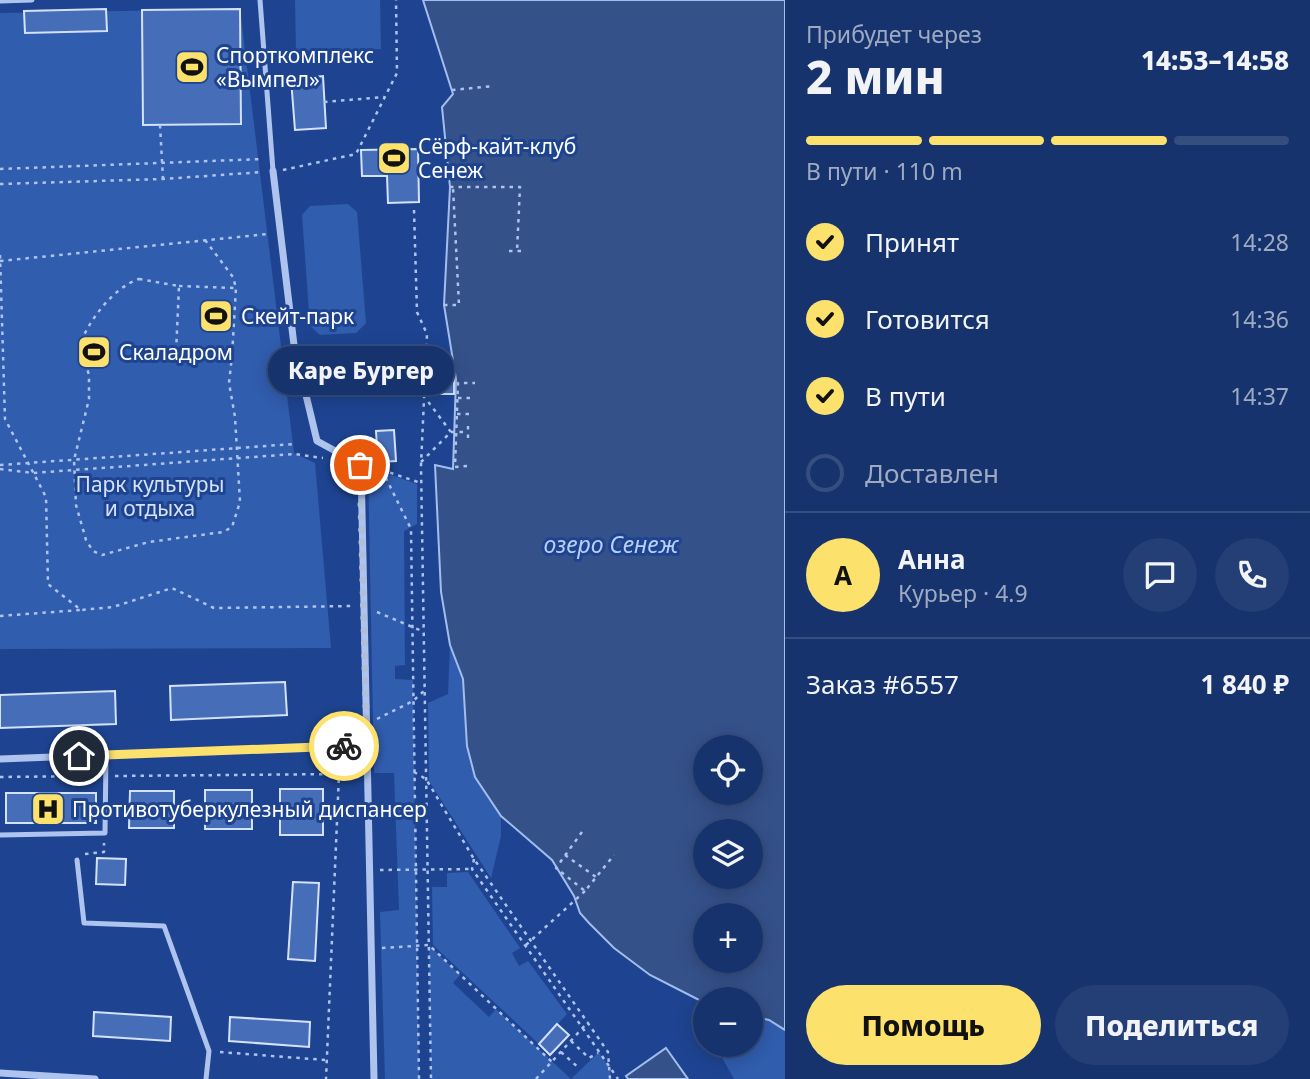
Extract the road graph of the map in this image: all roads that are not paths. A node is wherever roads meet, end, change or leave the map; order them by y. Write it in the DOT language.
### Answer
graph roads {
  1 [pos="32,0"];
  2 [pos="260,0"];
  3 [pos="0,1"];
  4 [pos="273,171"];
  5 [pos="367,746"];
  6 [pos="106,755"];
  7 [pos="0,759"];
  8 [pos="0,835"];
  9 [pos="77,860"];
  10 [pos="0,1073"];
  11 [pos="95,1079"];
  12 [pos="206,1079"];
  13 [pos="374,1079"];
  1 -- 3 [label="lane"];
  2 -- 4 [label="lane"];
  4 -- 5 [label="street"];
  5 -- 6 [label="street"];
  5 -- 13 [label="street"];
  6 -- 7 [label="street"];
  6 -- 8 [label="lane"];
  9 -- 12 [label="lane"];
  10 -- 11 [label="street"];
}
